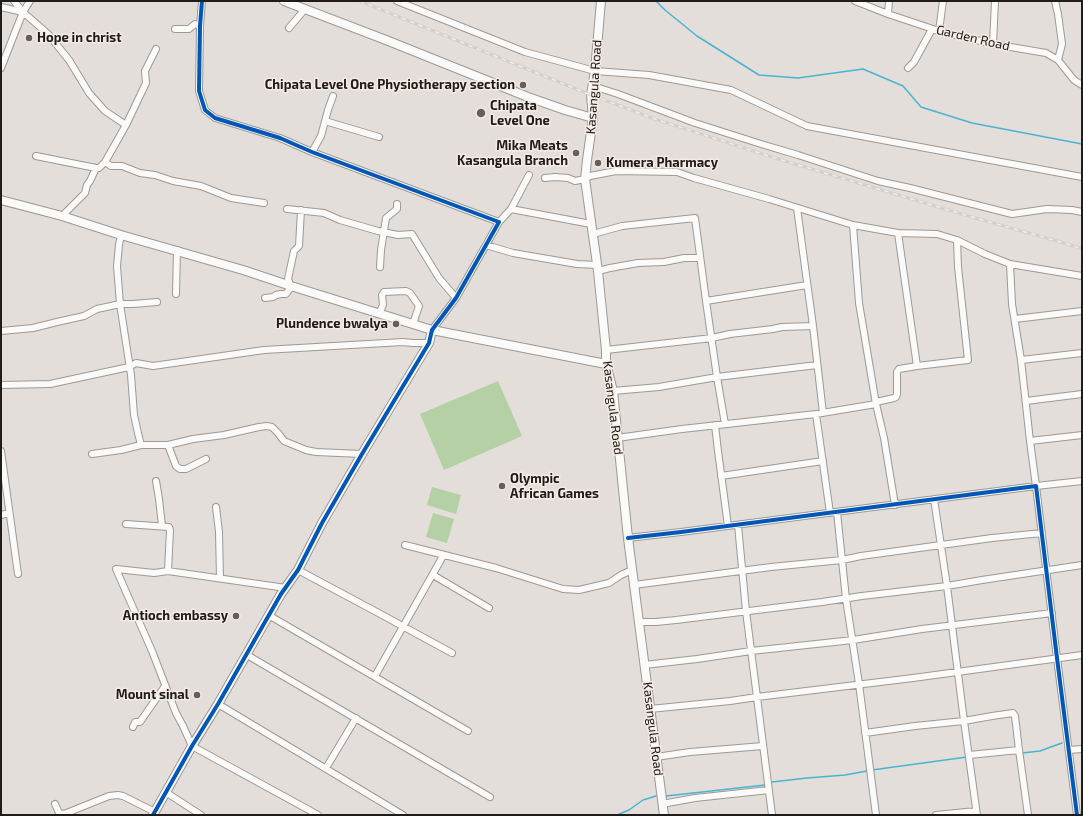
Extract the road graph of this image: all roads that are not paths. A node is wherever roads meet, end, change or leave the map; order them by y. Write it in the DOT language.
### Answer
graph roads {
  1 [pos="14,1"];
  2 [pos="30,1"];
  3 [pos="202,1"];
  4 [pos="284,1"];
  5 [pos="397,1"];
  6 [pos="601,1"];
  7 [pos="855,1"];
  8 [pos="889,1"];
  9 [pos="943,1"];
  10 [pos="995,1"];
  11 [pos="1055,1"];
  12 [pos="1,7"];
  13 [pos="305,9"];
  14 [pos="22,12"];
  15 [pos="888,14"];
  16 [pos="200,26"];
  17 [pos="289,28"];
  18 [pos="175,29"];
  19 [pos="932,29"];
  20 [pos="939,31"];
  21 [pos="993,44"];
  22 [pos="156,49"];
  23 [pos="1058,60"];
  24 [pos="1,68"];
  25 [pos="908,68"];
  26 [pos="595,71"];
  27 [pos="1082,85"];
  28 [pos="593,86"];
  29 [pos="333,96"];
  30 [pos="593,118"];
  31 [pos="325,121"];
  32 [pos="126,125"];
  33 [pos="379,137"];
  34 [pos="312,152"];
  35 [pos="36,156"];
  36 [pos="105,162"];
  37 [pos="96,168"];
  38 [pos="529,175"];
  39 [pos="1082,177"];
  40 [pos="546,178"];
  41 [pos="585,179"];
  42 [pos="1,200"];
  43 [pos="264,203"];
  44 [pos="397,204"];
  45 [pos="797,208"];
  46 [pos="287,209"];
  47 [pos="511,209"];
  48 [pos="301,210"];
  49 [pos="1082,212"];
  50 [pos="62,216"];
  51 [pos="499,222"];
  52 [pos="591,224"];
  53 [pos="853,225"];
  54 [pos="384,232"];
  55 [pos="898,233"];
  56 [pos="593,234"];
  57 [pos="121,235"];
  58 [pos="957,240"];
  59 [pos="486,245"];
  60 [pos="177,250"];
  61 [pos="700,258"];
  62 [pos="1010,264"];
  63 [pos="380,267"];
  64 [pos="598,268"];
  65 [pos="1082,276"];
  66 [pos="807,285"];
  67 [pos="291,286"];
  68 [pos="176,294"];
  69 [pos="265,298"];
  70 [pos="456,298"];
  71 [pos="157,302"];
  72 [pos="706,302"];
  73 [pos="120,304"];
  74 [pos="1082,311"];
  75 [pos="379,314"];
  76 [pos="1015,319"];
  77 [pos="413,324"];
  78 [pos="813,326"];
  79 [pos="432,330"];
  80 [pos="1,331"];
  81 [pos="712,338"];
  82 [pos="429,343"];
  83 [pos="606,350"];
  84 [pos="1082,353"];
  85 [pos="1021,360"];
  86 [pos="606,364"];
  87 [pos="817,365"];
  88 [pos="917,366"];
  89 [pos="129,367"];
  90 [pos="717,377"];
  91 [pos="1,385"];
  92 [pos="613,391"];
  93 [pos="1082,394"];
  94 [pos="1026,401"];
  95 [pos="876,403"];
  96 [pos="820,413"];
  97 [pos="725,424"];
  98 [pos="715,425"];
  99 [pos="1082,434"];
  100 [pos="618,438"];
  101 [pos="1030,441"];
  102 [pos="141,445"];
  103 [pos="168,445"];
  104 [pos="1,451"];
  105 [pos="92,454"];
  106 [pos="362,454"];
  107 [pos="206,459"];
  108 [pos="822,461"];
  109 [pos="721,476"];
  110 [pos="156,481"];
  111 [pos="1082,481"];
  112 [pos="1036,486"];
  113 [pos="934,499"];
  114 [pos="895,505"];
  115 [pos="216,507"];
  116 [pos="9,513"];
  117 [pos="834,513"];
  118 [pos="1,515"];
  119 [pos="126,524"];
  120 [pos="738,525"];
  121 [pos="162,526"];
  122 [pos="728,526"];
  123 [pos="1042,532"];
  124 [pos="628,538"];
  125 [pos="405,545"];
  126 [pos="941,545"];
  127 [pos="444,556"];
  128 [pos="842,560"];
  129 [pos="1082,565"];
  130 [pos="298,570"];
  131 [pos="632,570"];
  132 [pos="742,570"];
  133 [pos="1047,570"];
  134 [pos="168,571"];
  135 [pos="18,574"];
  136 [pos="433,575"];
  137 [pos="220,578"];
  138 [pos="634,585"];
  139 [pos="947,586"];
  140 [pos="286,588"];
  141 [pos="846,599"];
  142 [pos="489,608"];
  143 [pos="746,611"];
  144 [pos="1052,613"];
  145 [pos="270,616"];
  146 [pos="639,622"];
  147 [pos="952,625"];
  148 [pos="403,627"];
  149 [pos="853,640"];
  150 [pos="751,651"];
  151 [pos="452,653"];
  152 [pos="247,655"];
  153 [pos="1082,655"];
  154 [pos="1057,658"];
  155 [pos="644,665"];
  156 [pos="957,672"];
  157 [pos="375,676"];
  158 [pos="859,684"];
  159 [pos="165,686"];
  160 [pos="757,697"];
  161 [pos="218,704"];
  162 [pos="650,709"];
  163 [pos="356,718"];
  164 [pos="964,721"];
  165 [pos="133,727"];
  166 [pos="468,731"];
  167 [pos="866,733"];
  168 [pos="192,746"];
  169 [pos="763,746"];
  170 [pos="1082,749"];
  171 [pos="1019,750"];
  172 [pos="1069,750"];
  173 [pos="969,756"];
  174 [pos="656,757"];
  175 [pos="326,768"];
  176 [pos="769,790"];
  177 [pos="166,793"];
  178 [pos="1082,794"];
  179 [pos="1074,795"];
  180 [pos="490,797"];
  181 [pos="55,804"];
  182 [pos="662,804"];
  183 [pos="154,813"];
  184 [pos="977,813"];
  185 [pos="202,815"];
  186 [pos="318,815"];
  187 [pos="403,815"];
  188 [pos="664,815"];
  189 [pos="772,815"];
  190 [pos="876,815"];
  191 [pos="936,815"];
  192 [pos="1028,815"];
  193 [pos="1077,815"];
  1 -- 14 [label="street"];
  2 -- 14 [label="street"];
  3 -- 16 [label="street"];
  4 -- 13 [label="street"];
  5 -- 26 [label="street"];
  6 -- 26 [label="street, Kasangula Road"];
  7 -- 15 [label="street, Garden Road"];
  8 -- 15 [label="street"];
  9 -- 20 [label="street"];
  10 -- 21 [label="street"];
  11 -- 23 [label="street"];
  12 -- 14 [label="street"];
  13 -- 17 [label="street"];
  13 -- 30 [label="street"];
  14 -- 24 [label="street"];
  14 -- 32 [label="street"];
  15 -- 19 [label="street, Garden Road"];
  16 -- 18 [label="street"];
  16 -- 34 [label="street"];
  19 -- 20 [label="street, Garden Road"];
  19 -- 25 [label="street"];
  20 -- 21 [label="street, Garden Road"];
  21 -- 23 [label="street, Garden Road"];
  22 -- 32 [label="street"];
  23 -- 27 [label="street, Garden Road"];
  26 -- 28 [label="street, Kasangula Road"];
  26 -- 39 [label="street"];
  28 -- 30 [label="street, Kasangula Road"];
  28 -- 49 [label="street"];
  29 -- 31 [label="street"];
  30 -- 41 [label="street, Kasangula Road"];
  31 -- 33 [label="street"];
  31 -- 34 [label="street"];
  32 -- 36 [label="street"];
  34 -- 51 [label="street"];
  35 -- 37 [label="street"];
  36 -- 37 [label="street"];
  36 -- 43 [label="street"];
  37 -- 50 [label="street"];
  38 -- 47 [label="street"];
  40 -- 41 [label="street"];
  41 -- 45 [label="street"];
  41 -- 52 [label="street, Kasangula Road"];
  42 -- 50 [label="street"];
  44 -- 54 [label="street"];
  45 -- 53 [label="street"];
  45 -- 66 [label="street"];
  46 -- 48 [label="street"];
  47 -- 51 [label="street"];
  47 -- 52 [label="street"];
  48 -- 54 [label="street"];
  48 -- 67 [label="street"];
  50 -- 57 [label="street"];
  51 -- 59 [label="street"];
  52 -- 56 [label="street, Kasangula Road"];
  53 -- 55 [label="street"];
  53 -- 95 [label="street"];
  54 -- 63 [label="street"];
  54 -- 70 [label="street"];
  55 -- 58 [label="street"];
  55 -- 88 [label="street"];
  56 -- 61 [label="street"];
  56 -- 64 [label="street, Kasangula Road"];
  57 -- 60 [label="street"];
  57 -- 73 [label="street"];
  58 -- 62 [label="street"];
  58 -- 88 [label="street"];
  59 -- 64 [label="street"];
  59 -- 70 [label="street"];
  60 -- 67 [label="street"];
  60 -- 68 [label="street"];
  61 -- 64 [label="street"];
  61 -- 72 [label="street"];
  62 -- 65 [label="street"];
  62 -- 76 [label="street"];
  64 -- 83 [label="street, Kasangula Road"];
  66 -- 72 [label="street"];
  66 -- 78 [label="street"];
  67 -- 69 [label="street"];
  67 -- 75 [label="street"];
  70 -- 79 [label="street"];
  71 -- 73 [label="street"];
  72 -- 81 [label="street"];
  73 -- 80 [label="street"];
  73 -- 89 [label="street"];
  74 -- 76 [label="street"];
  75 -- 77 [label="street"];
  75 -- 77 [label="street"];
  76 -- 85 [label="street"];
  77 -- 79 [label="street"];
  78 -- 81 [label="street"];
  78 -- 87 [label="street"];
  79 -- 82 [label="street"];
  79 -- 86 [label="street"];
  81 -- 83 [label="street"];
  81 -- 90 [label="street"];
  82 -- 89 [label="street"];
  82 -- 106 [label="street"];
  83 -- 86 [label="street, Kasangula Road"];
  84 -- 85 [label="street"];
  85 -- 94 [label="street"];
  86 -- 92 [label="street, Kasangula Road"];
  87 -- 90 [label="street"];
  87 -- 96 [label="street"];
  88 -- 95 [label="street"];
  89 -- 91 [label="street"];
  89 -- 102 [label="street"];
  90 -- 92 [label="street"];
  90 -- 97 [label="street"];
  92 -- 100 [label="street, Kasangula Road"];
  93 -- 94 [label="street"];
  94 -- 101 [label="street"];
  95 -- 96 [label="street"];
  95 -- 114 [label="street"];
  96 -- 97 [label="street"];
  96 -- 108 [label="street"];
  97 -- 98 [label="street"];
  98 -- 100 [label="street"];
  98 -- 109 [label="street"];
  99 -- 101 [label="street"];
  100 -- 124 [label="street, Kasangula Road"];
  101 -- 112 [label="street"];
  102 -- 103 [label="street"];
  102 -- 105 [label="street"];
  103 -- 106 [label="street"];
  103 -- 107 [label="street"];
  104 -- 116 [label="street"];
  106 -- 130 [label="street"];
  108 -- 109 [label="street"];
  108 -- 117 [label="street"];
  109 -- 122 [label="street"];
  110 -- 121 [label="street"];
  111 -- 112 [label="street"];
  112 -- 113 [label="street"];
  112 -- 123 [label="street"];
  113 -- 114 [label="street"];
  113 -- 126 [label="street"];
  114 -- 117 [label="street"];
  115 -- 137 [label="street"];
  116 -- 118 [label="street"];
  116 -- 135 [label="street"];
  117 -- 120 [label="street"];
  117 -- 128 [label="street"];
  119 -- 121 [label="street"];
  120 -- 122 [label="street"];
  120 -- 132 [label="street"];
  121 -- 134 [label="street"];
  122 -- 124 [label="street"];
  123 -- 126 [label="street"];
  123 -- 133 [label="street"];
  124 -- 131 [label="street, Kasangula Road"];
  125 -- 127 [label="street"];
  126 -- 128 [label="street"];
  126 -- 139 [label="street"];
  127 -- 131 [label="street"];
  127 -- 136 [label="street"];
  128 -- 132 [label="street"];
  128 -- 141 [label="street"];
  129 -- 133 [label="street"];
  130 -- 140 [label="street"];
  130 -- 148 [label="street"];
  131 -- 138 [label="street, Kasangula Road"];
  132 -- 138 [label="street"];
  132 -- 143 [label="street"];
  133 -- 139 [label="street"];
  133 -- 144 [label="street"];
  134 -- 137 [label="street"];
  134 -- 159 [label="street"];
  136 -- 142 [label="street"];
  136 -- 148 [label="street"];
  137 -- 140 [label="street"];
  138 -- 146 [label="street, Kasangula Road"];
  139 -- 141 [label="street"];
  139 -- 147 [label="street"];
  140 -- 145 [label="street"];
  141 -- 143 [label="street"];
  141 -- 149 [label="street"];
  143 -- 146 [label="street"];
  143 -- 150 [label="street"];
  144 -- 147 [label="street"];
  144 -- 154 [label="street"];
  145 -- 152 [label="street"];
  145 -- 157 [label="street"];
  146 -- 155 [label="street, Kasangula Road"];
  147 -- 149 [label="street"];
  147 -- 156 [label="street"];
  148 -- 151 [label="street"];
  148 -- 157 [label="street"];
  149 -- 150 [label="street"];
  149 -- 158 [label="street"];
  150 -- 155 [label="street"];
  150 -- 160 [label="street"];
  152 -- 161 [label="street"];
  152 -- 163 [label="street"];
  153 -- 154 [label="street"];
  154 -- 156 [label="street"];
  154 -- 172 [label="street"];
  155 -- 162 [label="street, Kasangula Road"];
  156 -- 158 [label="street"];
  156 -- 164 [label="street"];
  157 -- 166 [label="street"];
  158 -- 160 [label="street"];
  158 -- 167 [label="street"];
  159 -- 165 [label="street"];
  159 -- 168 [label="street"];
  160 -- 162 [label="street"];
  160 -- 169 [label="street"];
  161 -- 168 [label="street"];
  161 -- 175 [label="street"];
  162 -- 174 [label="street, Kasangula Road"];
  163 -- 175 [label="street"];
  163 -- 180 [label="street"];
  164 -- 167 [label="street"];
  164 -- 171 [label="street"];
  164 -- 173 [label="street"];
  167 -- 190 [label="street"];
  168 -- 177 [label="street"];
  168 -- 186 [label="street"];
  169 -- 174 [label="street"];
  169 -- 176 [label="street"];
  170 -- 172 [label="street"];
  171 -- 173 [label="street"];
  171 -- 192 [label="street"];
  172 -- 179 [label="street"];
  173 -- 184 [label="street"];
  174 -- 182 [label="street, Kasangula Road"];
  175 -- 187 [label="street"];
  176 -- 182 [label="street"];
  176 -- 189 [label="street"];
  177 -- 183 [label="street"];
  177 -- 185 [label="street"];
  178 -- 179 [label="street"];
  179 -- 193 [label="street"];
  181 -- 183 [label="street"];
  182 -- 188 [label="street, Kasangula Road"];
  184 -- 191 [label="street"];
}
